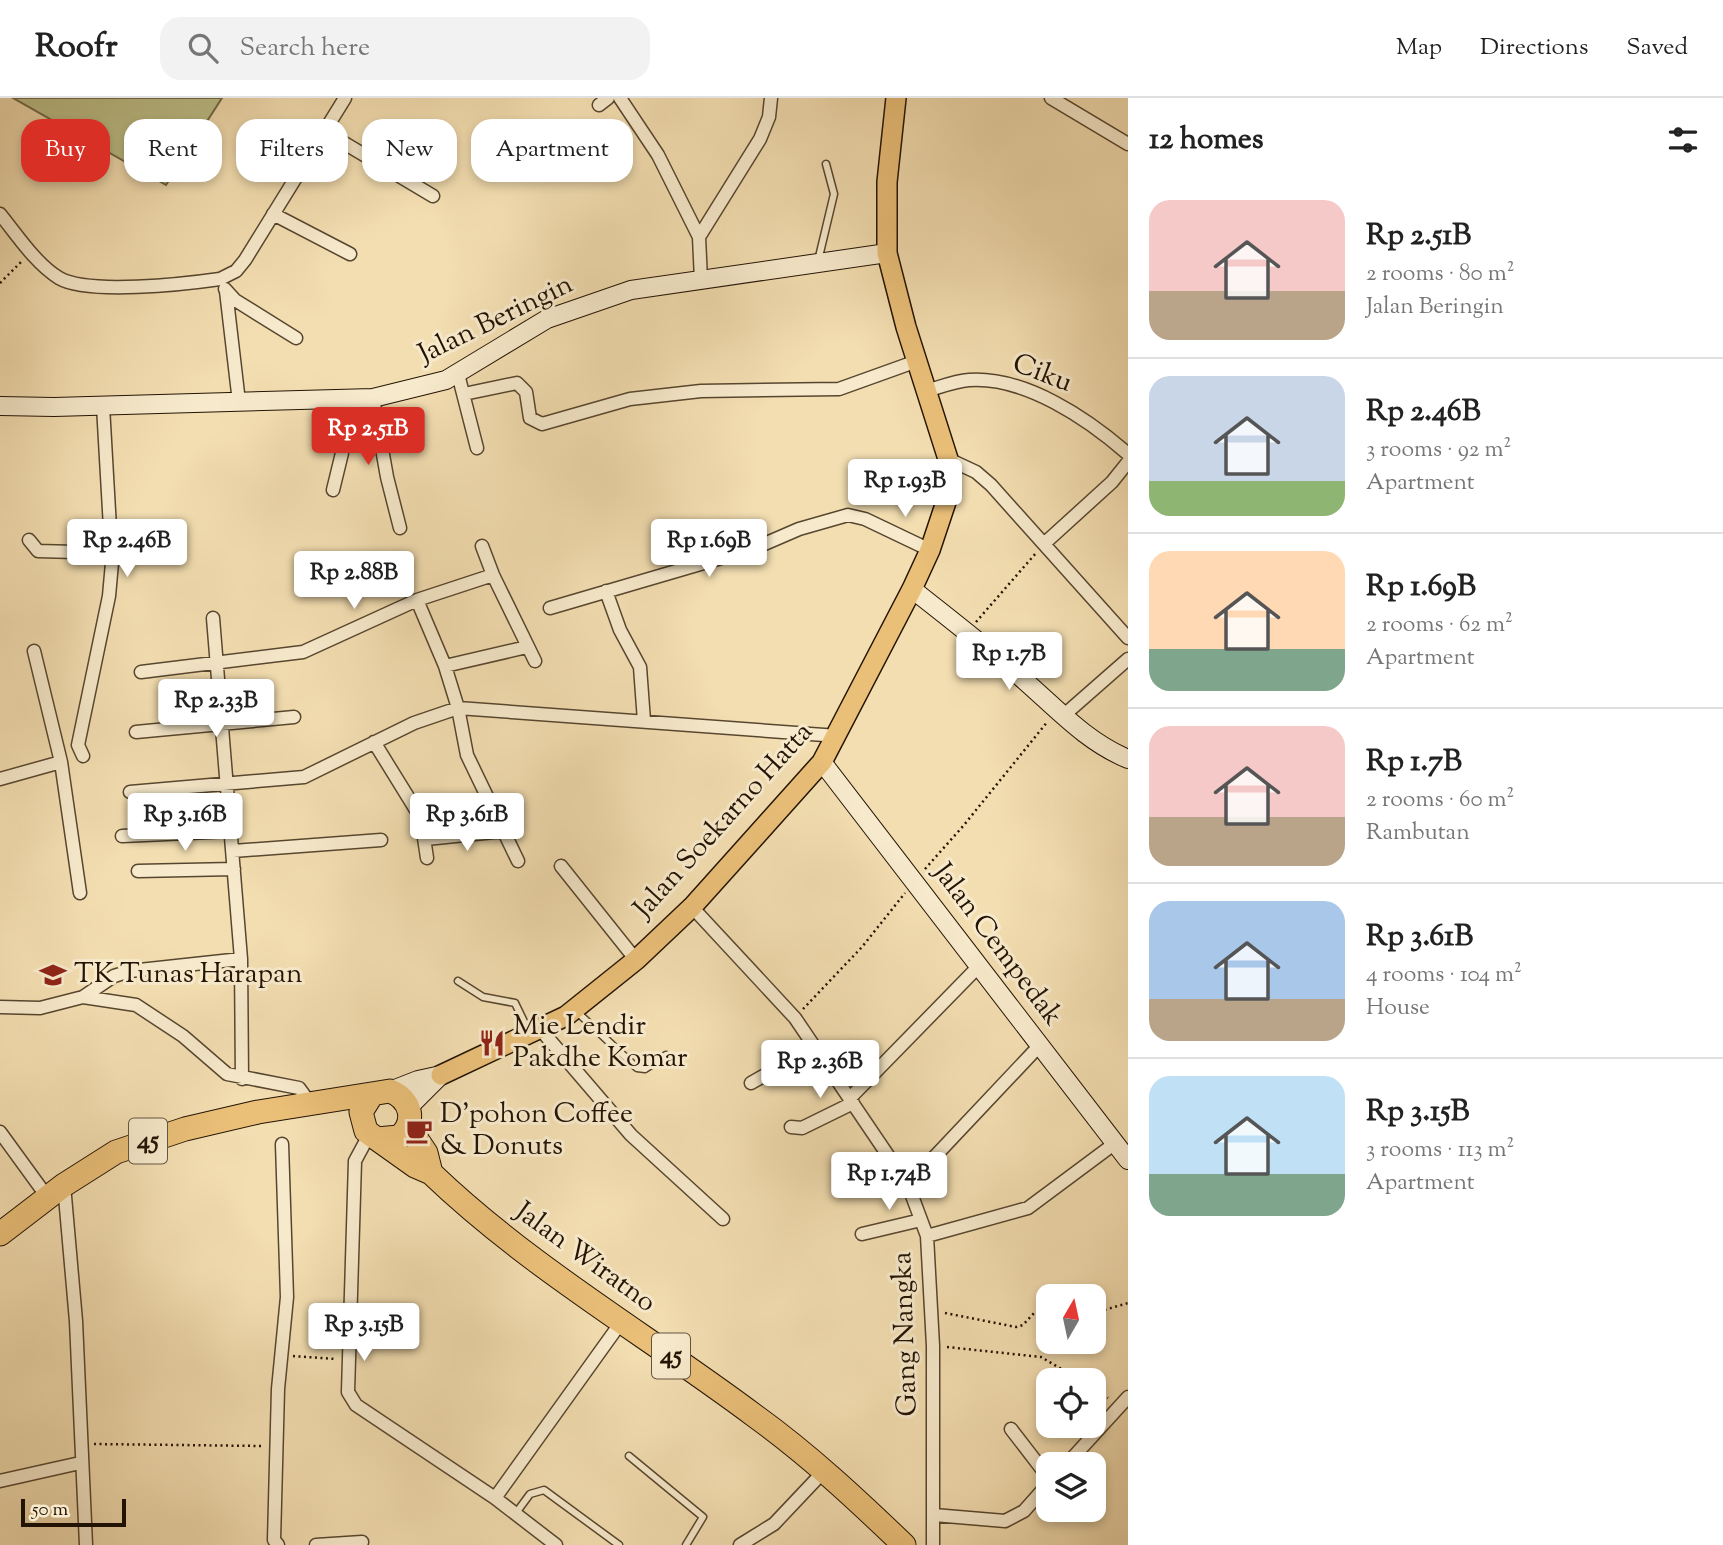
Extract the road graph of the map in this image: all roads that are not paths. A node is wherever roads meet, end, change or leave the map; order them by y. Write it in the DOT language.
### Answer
graph roads {
  1 [pos="345,98"];
  2 [pos="620,98"];
  3 [pos="771,98"];
  4 [pos="896,98"];
  5 [pos="1051,98"];
  6 [pos="332,119"];
  7 [pos="1128,144"];
  8 [pos="348,145"];
  9 [pos="826,163"];
  10 [pos="293,182"];
  11 [pos="433,196"];
  12 [pos="0,214"];
  13 [pos="273,214"];
  14 [pos="699,237"];
  15 [pos="887,253"];
  16 [pos="349,254"];
  17 [pos="818,263"];
  18 [pos="701,280"];
  19 [pos="223,285"];
  20 [pos="296,338"];
  21 [pos="917,361"];
  22 [pos="458,374"];
  23 [pos="926,391"];
  24 [pos="464,394"];
  25 [pos="373,398"];
  26 [pos="341,399"];
  27 [pos="239,402"];
  28 [pos="103,405"];
  29 [pos="0,406"];
  30 [pos="477,448"];
  31 [pos="1128,454"];
  32 [pos="948,459"];
  33 [pos="1128,462"];
  34 [pos="332,490"];
  35 [pos="400,528"];
  36 [pos="29,540"];
  37 [pos="1046,542"];
  38 [pos="482,546"];
  39 [pos="930,550"];
  40 [pos="112,553"];
  41 [pos="493,575"];
  42 [pos="912,589"];
  43 [pos="606,591"];
  44 [pos="417,600"];
  45 [pos="550,608"];
  46 [pos="213,618"];
  47 [pos="1128,638"];
  48 [pos="527,647"];
  49 [pos="34,651"];
  50 [pos="1128,659"];
  51 [pos="535,661"];
  52 [pos="219,663"];
  53 [pos="445,666"];
  54 [pos="141,672"];
  55 [pos="458,708"];
  56 [pos="1060,713"];
  57 [pos="294,716"];
  58 [pos="644,721"];
  59 [pos="223,722"];
  60 [pos="136,732"];
  61 [pos="838,736"];
  62 [pos="374,742"];
  63 [pos="83,756"];
  64 [pos="1128,759"];
  65 [pos="61,762"];
  66 [pos="822,762"];
  67 [pos="0,779"];
  68 [pos="228,786"];
  69 [pos="130,792"];
  70 [pos="232,831"];
  71 [pos="504,831"];
  72 [pos="122,836"];
  73 [pos="426,839"];
  74 [pos="381,840"];
  75 [pos="233,851"];
  76 [pos="427,858"];
  77 [pos="518,861"];
  78 [pos="561,866"];
  79 [pos="234,869"];
  80 [pos="138,871"];
  81 [pos="80,893"];
  82 [pos="692,907"];
  83 [pos="241,959"];
  84 [pos="636,960"];
  85 [pos="978,967"];
  86 [pos="458,981"];
  87 [pos="83,997"];
  88 [pos="0,1007"];
  89 [pos="575,1010"];
  90 [pos="536,1033"];
  91 [pos="1040,1045"];
  92 [pos="815,1047"];
  93 [pos="666,1055"];
  94 [pos="441,1076"];
  95 [pos="242,1079"];
  96 [pos="751,1083"];
  97 [pos="380,1094"];
  98 [pos="852,1100"];
  99 [pos="315,1102"];
  100 [pos="408,1116"];
  101 [pos="791,1127"];
  102 [pos="0,1132"];
  103 [pos="371,1135"];
  104 [pos="282,1144"];
  105 [pos="1114,1144"];
  106 [pos="1128,1160"];
  107 [pos="432,1173"];
  108 [pos="908,1185"];
  109 [pos="56,1191"];
  110 [pos="723,1219"];
  111 [pos="922,1220"];
  112 [pos="0,1234"];
  113 [pos="862,1234"];
  114 [pos="927,1236"];
  115 [pos="622,1321"];
  116 [pos="1125,1406"];
  117 [pos="1011,1429"];
  118 [pos="1079,1452"];
  119 [pos="629,1457"];
  120 [pos="1036,1461"];
  121 [pos="80,1463"];
  122 [pos="825,1470"];
  123 [pos="0,1481"];
  124 [pos="495,1497"];
  125 [pos="1036,1498"];
  126 [pos="516,1513"];
  127 [pos="934,1514"];
  128 [pos="362,1542"];
  129 [pos="86,1545"];
  130 [pos="278,1545"];
  131 [pos="316,1545"];
  132 [pos="556,1545"];
  133 [pos="619,1545"];
  134 [pos="686,1545"];
  135 [pos="740,1545"];
  136 [pos="904,1545"];
  137 [pos="933,1545"];
  1 -- 6 [label="street"];
  2 -- 14 [label="street"];
  3 -- 14 [label="street"];
  4 -- 15 [label="main road, Jalan Soekarno Hatta"];
  5 -- 7 [label="street"];
  8 -- 11 [label="street"];
  9 -- 17 [label="lane"];
  10 -- 13 [label="street"];
  12 -- 19 [label="street"];
  13 -- 16 [label="street"];
  13 -- 19 [label="street"];
  14 -- 18 [label="street"];
  15 -- 17 [label="street, Jalan Beringin"];
  15 -- 21 [label="main road, Jalan Soekarno Hatta"];
  17 -- 18 [label="street, Jalan Beringin"];
  18 -- 22 [label="street, Jalan Beringin"];
  19 -- 20 [label="street"];
  19 -- 27 [label="street"];
  21 -- 23 [label="main road, Jalan Soekarno Hatta"];
  21 -- 24 [label="street"];
  22 -- 24 [label="street"];
  22 -- 25 [label="street, Jalan Beringin"];
  23 -- 31 [label="street, Ciku"];
  23 -- 32 [label="main road, Jalan Soekarno Hatta"];
  24 -- 30 [label="street"];
  25 -- 26 [label="street, Jalan Beringin"];
  25 -- 35 [label="street"];
  26 -- 27 [label="street, Jalan Beringin"];
  26 -- 34 [label="street"];
  27 -- 28 [label="street, Jalan Beringin"];
  28 -- 29 [label="street, Jalan Beringin"];
  28 -- 40 [label="street"];
  32 -- 37 [label="street"];
  32 -- 39 [label="main road, Jalan Soekarno Hatta"];
  33 -- 37 [label="street"];
  36 -- 40 [label="street"];
  37 -- 47 [label="street"];
  38 -- 41 [label="street"];
  39 -- 42 [label="main road, Jalan Soekarno Hatta"];
  39 -- 43 [label="street"];
  40 -- 63 [label="street"];
  41 -- 44 [label="street"];
  41 -- 48 [label="street"];
  42 -- 56 [label="street"];
  42 -- 61 [label="main road, Jalan Soekarno Hatta"];
  43 -- 45 [label="street"];
  43 -- 58 [label="street"];
  44 -- 52 [label="street"];
  44 -- 53 [label="street"];
  46 -- 52 [label="street"];
  48 -- 51 [label="street"];
  48 -- 53 [label="street"];
  49 -- 65 [label="street"];
  50 -- 56 [label="street"];
  52 -- 54 [label="street"];
  52 -- 59 [label="street"];
  53 -- 55 [label="street"];
  55 -- 58 [label="street"];
  55 -- 62 [label="street"];
  55 -- 71 [label="street"];
  56 -- 64 [label="street"];
  57 -- 59 [label="street"];
  58 -- 61 [label="street"];
  59 -- 60 [label="street"];
  59 -- 68 [label="street"];
  61 -- 66 [label="main road, Jalan Soekarno Hatta"];
  62 -- 68 [label="street"];
  62 -- 73 [label="street"];
  65 -- 67 [label="street"];
  65 -- 81 [label="street"];
  66 -- 82 [label="main road, Jalan Soekarno Hatta"];
  66 -- 85 [label="street, Jalan Cempedak"];
  68 -- 69 [label="street"];
  68 -- 70 [label="street"];
  70 -- 72 [label="street"];
  70 -- 75 [label="street"];
  71 -- 73 [label="street"];
  71 -- 77 [label="street"];
  73 -- 76 [label="street"];
  74 -- 75 [label="street"];
  75 -- 79 [label="street"];
  78 -- 84 [label="street"];
  79 -- 80 [label="street"];
  79 -- 83 [label="street"];
  82 -- 84 [label="main road, Jalan Soekarno Hatta"];
  82 -- 92 [label="street, Gang Nangka"];
  83 -- 87 [label="street"];
  83 -- 95 [label="street"];
  84 -- 89 [label="main road, Jalan Soekarno Hatta"];
  85 -- 91 [label="street, Jalan Cempedak"];
  85 -- 98 [label="street"];
  86 -- 90 [label="lane"];
  87 -- 88 [label="street"];
  87 -- 95 [label="street"];
  89 -- 90 [label="main road, Jalan Soekarno Hatta"];
  89 -- 93 [label="lane"];
  90 -- 94 [label="main road, Jalan Soekarno Hatta"];
  90 -- 110 [label="street"];
  91 -- 105 [label="street, Jalan Cempedak"];
  91 -- 108 [label="street"];
  92 -- 96 [label="street"];
  92 -- 98 [label="street, Gang Nangka"];
  94 -- 97 [label="street, Jalan Soekarno Hatta"];
  94 -- 100 [label="street, Jalan Soekarno Hatta"];
  95 -- 99 [label="street"];
  97 -- 99 [label="highway, 45"];
  97 -- 100 [label="highway, 45"];
  97 -- 103 [label="highway"];
  98 -- 101 [label="street"];
  98 -- 108 [label="street, Gang Nangka"];
  99 -- 103 [label="highway, 45"];
  99 -- 109 [label="highway, 45"];
  100 -- 103 [label="highway"];
  100 -- 107 [label="highway, Jalan Wiratno / 45"];
  102 -- 109 [label="street"];
  103 -- 107 [label="highway, Jalan Wiratno / 45"];
  103 -- 124 [label="street"];
  104 -- 130 [label="street"];
  105 -- 106 [label="street, Jalan Cempedak"];
  105 -- 114 [label="street"];
  107 -- 115 [label="highway, Jalan Wiratno / 45"];
  108 -- 111 [label="street, Gang Nangka"];
  109 -- 112 [label="highway, 45"];
  109 -- 121 [label="street"];
  111 -- 113 [label="street"];
  111 -- 114 [label="street, Gang Nangka"];
  114 -- 127 [label="street, Gang Nangka"];
  115 -- 122 [label="highway, Jalan Wiratno / 45"];
  115 -- 124 [label="street"];
  116 -- 118 [label="street"];
  117 -- 120 [label="street"];
  119 -- 134 [label="lane"];
  121 -- 123 [label="street"];
  121 -- 129 [label="street"];
  122 -- 135 [label="street"];
  122 -- 136 [label="highway, Jalan Wiratno / 45"];
  124 -- 126 [label="street"];
  125 -- 127 [label="street"];
  126 -- 132 [label="street"];
  126 -- 133 [label="lane"];
  127 -- 137 [label="street, Gang Nangka"];
  128 -- 131 [label="street"];
}
